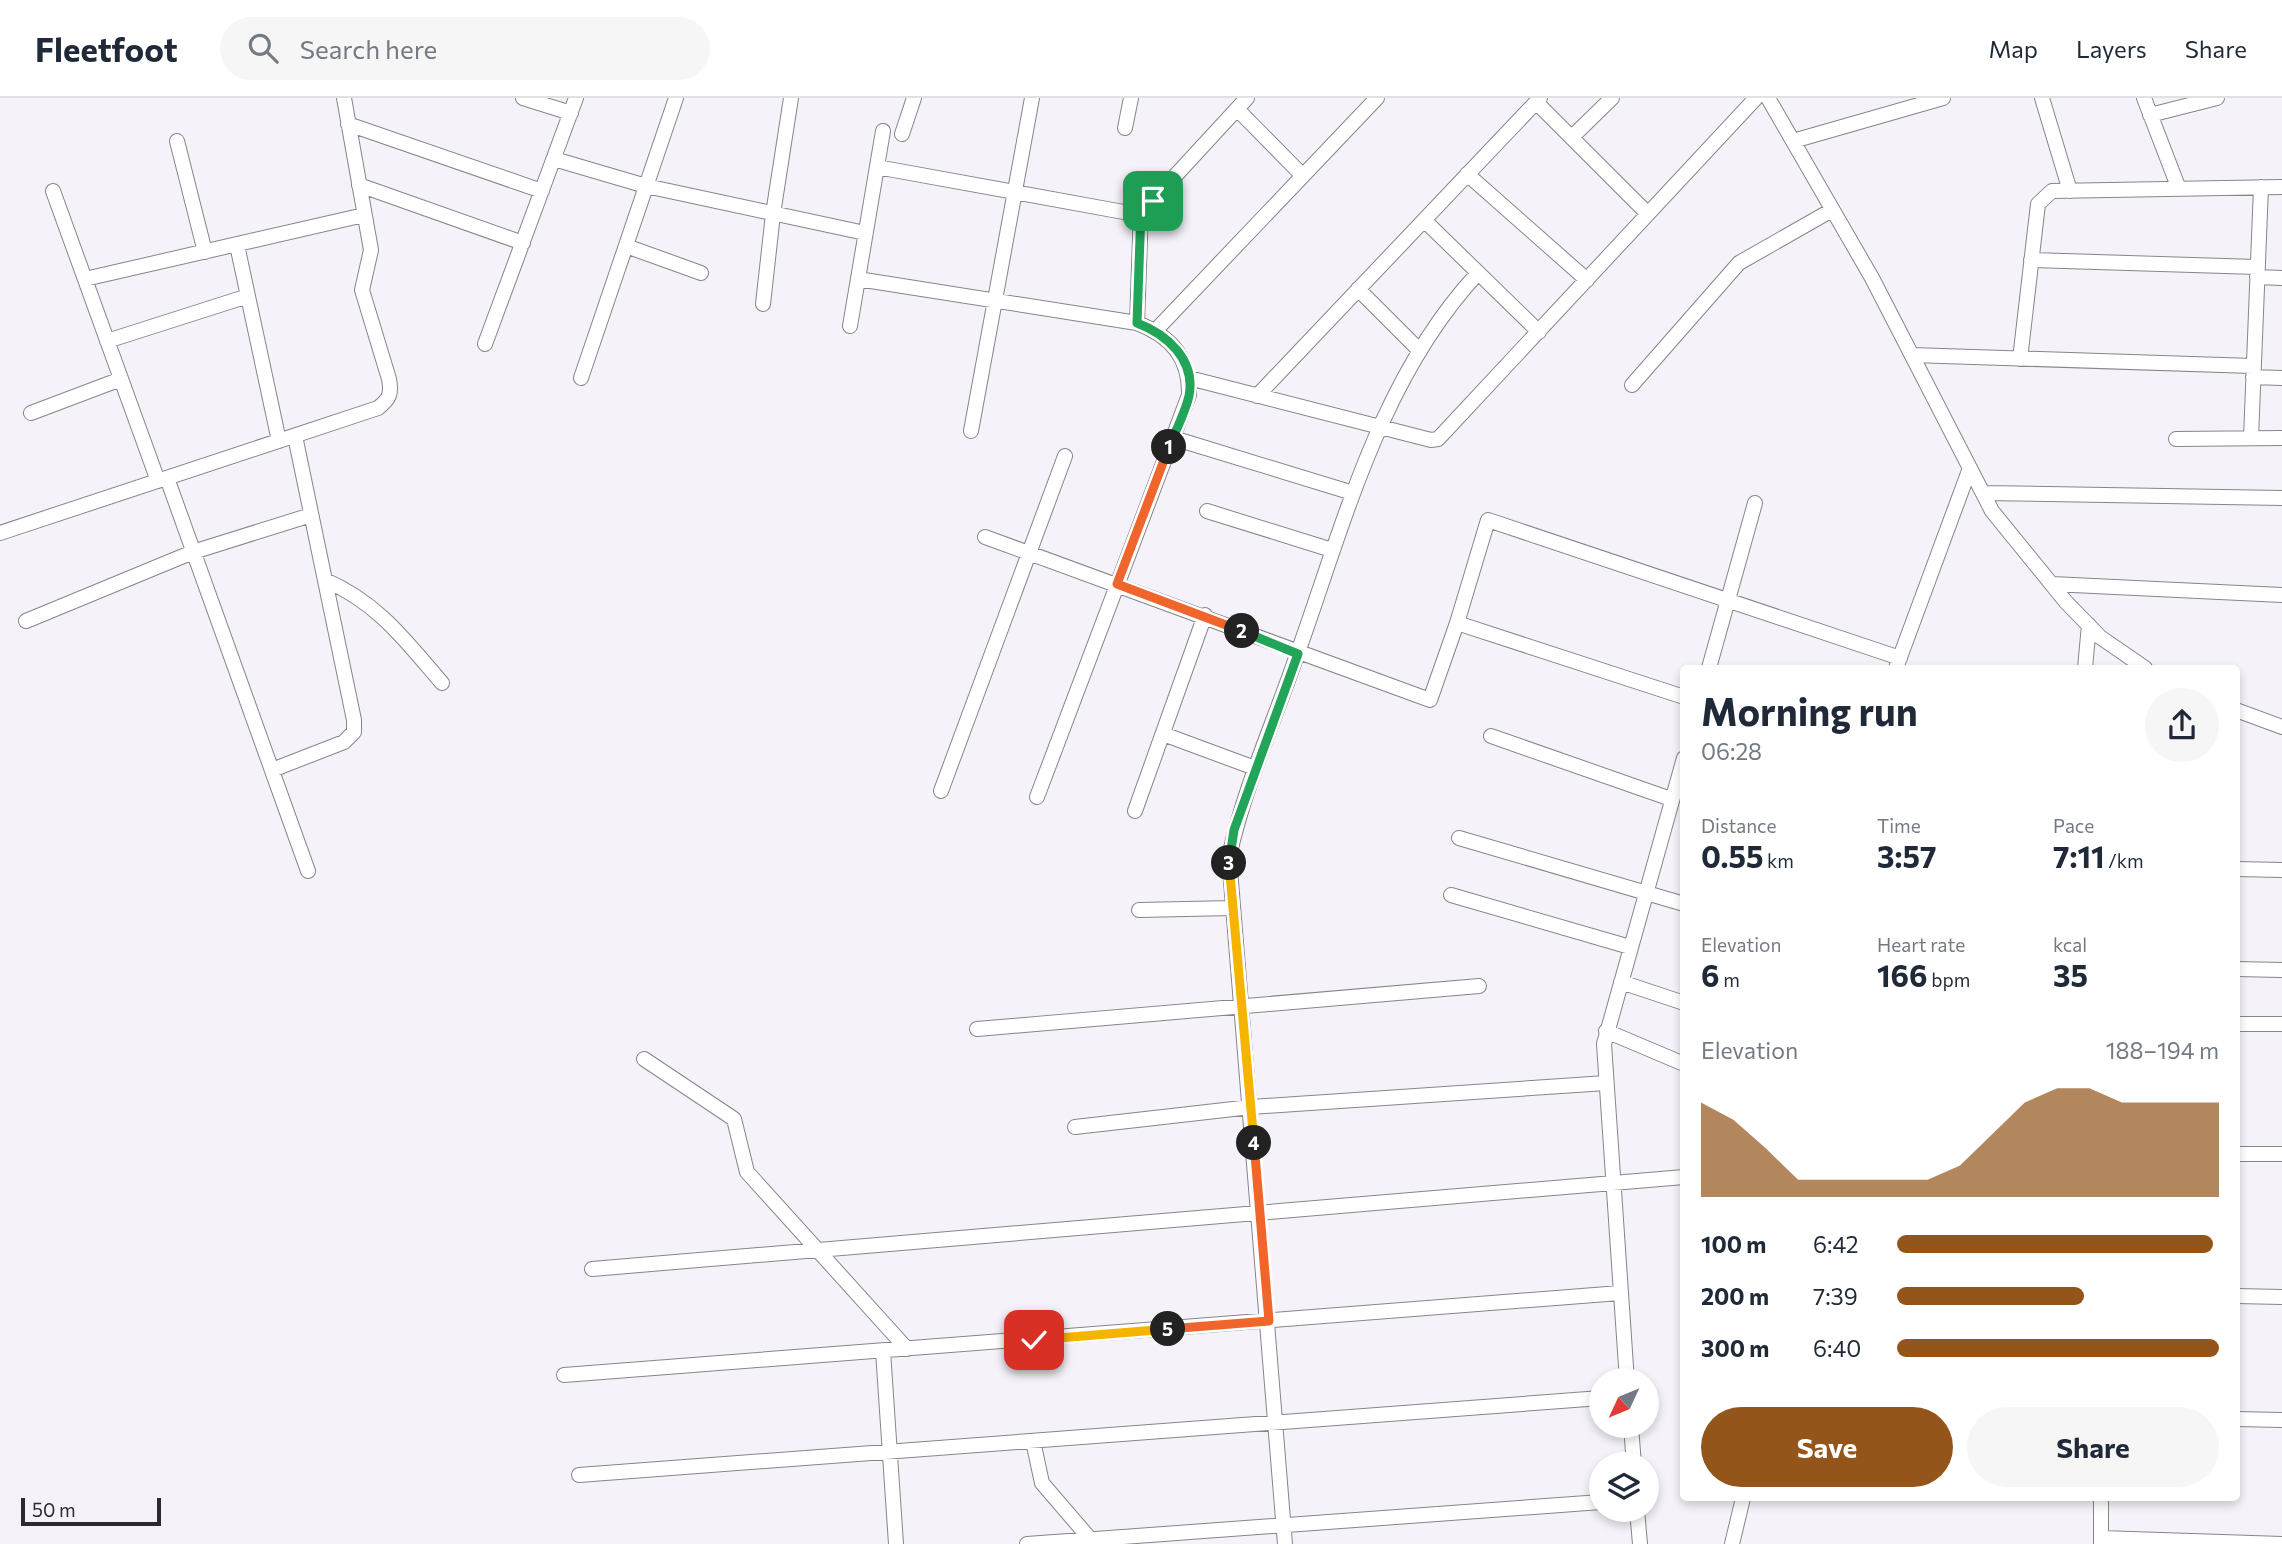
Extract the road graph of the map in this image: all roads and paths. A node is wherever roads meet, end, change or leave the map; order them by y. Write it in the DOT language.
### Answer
graph roads {
  1 [pos="344,98"];
  2 [pos="523,98"];
  3 [pos="576,98"];
  4 [pos="676,98"];
  5 [pos="791,98"];
  6 [pos="914,98"];
  7 [pos="1032,98"];
  8 [pos="1131,98"];
  9 [pos="1377,98"];
  10 [pos="1612,98"];
  11 [pos="1756,98"];
  12 [pos="1768,98"];
  13 [pos="1943,98"];
  14 [pos="2042,98"];
  15 [pos="2144,98"];
  16 [pos="2217,98"];
  17 [pos="1538,100"];
  18 [pos="2197,100"];
  19 [pos="1242,104"];
  20 [pos="571,113"];
  21 [pos="2150,115"];
  22 [pos="348,124"];
  23 [pos="1125,128"];
  24 [pos="883,131"];
  25 [pos="902,134"];
  26 [pos="1572,137"];
  27 [pos="177,141"];
  28 [pos="1793,141"];
  29 [pos="554,159"];
  30 [pos="877,167"];
  31 [pos="1467,174"];
  32 [pos="1303,176"];
  33 [pos="359,185"];
  34 [pos="646,186"];
  35 [pos="2261,187"];
  36 [pos="2282,187"];
  37 [pos="2179,189"];
  38 [pos="53,191"];
  39 [pos="542,191"];
  40 [pos="2070,191"];
  41 [pos="1017,192"];
  42 [pos="1141,210"];
  43 [pos="1832,210"];
  44 [pos="773,214"];
  45 [pos="1648,214"];
  46 [pos="364,215"];
  47 [pos="1424,220"];
  48 [pos="866,233"];
  49 [pos="523,243"];
  50 [pos="237,245"];
  51 [pos="626,246"];
  52 [pos="205,252"];
  53 [pos="2031,260"];
  54 [pos="2257,272"];
  55 [pos="701,273"];
  56 [pos="1478,273"];
  57 [pos="2282,278"];
  58 [pos="85,279"];
  59 [pos="858,279"];
  60 [pos="1587,280"];
  61 [pos="1358,289"];
  62 [pos="248,296"];
  63 [pos="996,300"];
  64 [pos="763,304"];
  65 [pos="1137,323"];
  66 [pos="850,326"];
  67 [pos="1156,330"];
  68 [pos="1539,332"];
  69 [pos="107,341"];
  70 [pos="485,344"];
  71 [pos="1420,351"];
  72 [pos="1912,355"];
  73 [pos="2020,359"];
  74 [pos="2253,371"];
  75 [pos="580,378"];
  76 [pos="1189,378"];
  77 [pos="121,379"];
  78 [pos="2282,379"];
  79 [pos="1632,385"];
  80 [pos="1257,396"];
  81 [pos="31,413"];
  82 [pos="1380,427"];
  83 [pos="971,430"];
  84 [pos="295,436"];
  85 [pos="1173,438"];
  86 [pos="2250,438"];
  87 [pos="2282,438"];
  88 [pos="2176,439"];
  89 [pos="279,441"];
  90 [pos="1065,456"];
  91 [pos="1970,468"];
  92 [pos="162,480"];
  93 [pos="1983,493"];
  94 [pos="1353,494"];
  95 [pos="2282,498"];
  96 [pos="1755,503"];
  97 [pos="1207,511"];
  98 [pos="312,515"];
  99 [pos="0,533"];
  100 [pos="985,537"];
  101 [pos="1332,550"];
  102 [pos="193,552"];
  103 [pos="1029,553"];
  104 [pos="325,580"];
  105 [pos="1117,584"];
  106 [pos="2052,584"];
  107 [pos="2282,595"];
  108 [pos="1727,600"];
  109 [pos="1205,615"];
  110 [pos="26,621"];
  111 [pos="1457,623"];
  112 [pos="2089,625"];
  113 [pos="1298,654"];
  114 [pos="1898,663"];
  115 [pos="1710,665"];
  116 [pos="2085,665"];
  117 [pos="2141,665"];
  118 [pos="442,683"];
  119 [pos="1680,696"];
  120 [pos="2240,711"];
  121 [pos="2282,727"];
  122 [pos="1163,734"];
  123 [pos="1491,736"];
  124 [pos="1255,768"];
  125 [pos="272,771"];
  126 [pos="1680,771"];
  127 [pos="941,791"];
  128 [pos="1037,797"];
  129 [pos="1671,799"];
  130 [pos="1135,811"];
  131 [pos="1459,838"];
  132 [pos="2240,869"];
  133 [pos="2282,870"];
  134 [pos="307,871"];
  135 [pos="1645,893"];
  136 [pos="1451,895"];
  137 [pos="1680,903"];
  138 [pos="1233,908"];
  139 [pos="1139,910"];
  140 [pos="1630,947"];
  141 [pos="2240,969"];
  142 [pos="2282,970"];
  143 [pos="1621,982"];
  144 [pos="1479,986"];
  145 [pos="1680,1002"];
  146 [pos="1242,1006"];
  147 [pos="2240,1024"];
  148 [pos="2282,1024"];
  149 [pos="976,1029"];
  150 [pos="1606,1031"];
  151 [pos="644,1059"];
  152 [pos="1680,1062"];
  153 [pos="1606,1083"];
  154 [pos="1251,1107"];
  155 [pos="1075,1127"];
  156 [pos="2240,1154"];
  157 [pos="2282,1154"];
  158 [pos="1680,1177"];
  159 [pos="1612,1183"];
  160 [pos="1260,1210"];
  161 [pos="815,1249"];
  162 [pos="592,1269"];
  163 [pos="1620,1293"];
  164 [pos="2240,1296"];
  165 [pos="2282,1297"];
  166 [pos="1269,1321"];
  167 [pos="907,1349"];
  168 [pos="883,1350"];
  169 [pos="1626,1368"];
  170 [pos="564,1375"];
  171 [pos="1589,1399"];
  172 [pos="2240,1419"];
  173 [pos="2282,1420"];
  174 [pos="1276,1421"];
  175 [pos="1032,1441"];
  176 [pos="890,1453"];
  177 [pos="579,1475"];
  178 [pos="1742,1501"];
  179 [pos="2101,1501"];
  180 [pos="1589,1503"];
  181 [pos="1638,1522"];
  182 [pos="1284,1526"];
  183 [pos="1091,1539"];
  184 [pos="2101,1541"];
  185 [pos="896,1544"];
  186 [pos="1027,1544"];
  187 [pos="1285,1544"];
  188 [pos="1640,1544"];
  189 [pos="1732,1544"];
  190 [pos="2282,1544"];
  1 -- 22 [label="street"];
  2 -- 20 [label="street"];
  3 -- 20 [label="street"];
  4 -- 34 [label="street"];
  5 -- 44 [label="street"];
  6 -- 25 [label="street"];
  7 -- 41 [label="street"];
  8 -- 23 [label="street"];
  9 -- 32 [label="street"];
  10 -- 26 [label="street"];
  11 -- 45 [label="street"];
  12 -- 28 [label="street"];
  13 -- 28 [label="street"];
  14 -- 40 [label="street"];
  15 -- 21 [label="street"];
  16 -- 18 [label="street"];
  17 -- 26 [label="street"];
  17 -- 31 [label="street"];
  18 -- 21 [label="street"];
  19 -- 32 [label="street"];
  19 -- 42 [label="street"];
  20 -- 29 [label="street"];
  21 -- 37 [label="street"];
  22 -- 33 [label="street"];
  22 -- 39 [label="street"];
  24 -- 30 [label="street"];
  26 -- 45 [label="street"];
  27 -- 52 [label="street"];
  28 -- 43 [label="street"];
  29 -- 34 [label="street"];
  29 -- 39 [label="street"];
  30 -- 41 [label="street"];
  30 -- 48 [label="street"];
  31 -- 47 [label="street"];
  31 -- 60 [label="street"];
  32 -- 67 [label="street"];
  33 -- 46 [label="street"];
  33 -- 49 [label="street"];
  34 -- 44 [label="street"];
  34 -- 51 [label="street"];
  35 -- 36 [label="street"];
  35 -- 37 [label="street"];
  35 -- 54 [label="street"];
  37 -- 40 [label="street"];
  38 -- 58 [label="street"];
  39 -- 49 [label="street"];
  40 -- 53 [label="street"];
  41 -- 42 [label="street"];
  41 -- 63 [label="street"];
  42 -- 65 [label="street"];
  43 -- 72 [label="street"];
  43 -- 79 [label="street"];
  44 -- 48 [label="street"];
  44 -- 64 [label="street"];
  45 -- 60 [label="street"];
  46 -- 50 [label="street"];
  46 -- 84 [label="street"];
  47 -- 56 [label="street"];
  47 -- 61 [label="street"];
  48 -- 59 [label="street"];
  49 -- 70 [label="street"];
  50 -- 52 [label="street"];
  50 -- 62 [label="street"];
  51 -- 55 [label="street"];
  51 -- 75 [label="street"];
  52 -- 58 [label="street"];
  53 -- 54 [label="street"];
  53 -- 73 [label="street"];
  54 -- 57 [label="street"];
  54 -- 74 [label="street"];
  56 -- 68 [label="street"];
  56 -- 71 [label="street"];
  58 -- 69 [label="street"];
  59 -- 63 [label="street"];
  59 -- 66 [label="street"];
  60 -- 68 [label="street"];
  61 -- 71 [label="street"];
  61 -- 80 [label="street"];
  62 -- 69 [label="street"];
  62 -- 89 [label="street"];
  63 -- 65 [label="street"];
  63 -- 83 [label="street"];
  65 -- 67 [label="street"];
  67 -- 76 [label="street"];
  68 -- 82 [label="street"];
  69 -- 77 [label="street"];
  71 -- 82 [label="street"];
  72 -- 73 [label="street"];
  72 -- 91 [label="street"];
  73 -- 74 [label="street"];
  74 -- 78 [label="street"];
  74 -- 86 [label="street"];
  76 -- 80 [label="street"];
  76 -- 85 [label="street"];
  77 -- 81 [label="street"];
  77 -- 92 [label="street"];
  80 -- 82 [label="street"];
  82 -- 94 [label="street"];
  84 -- 89 [label="street"];
  84 -- 98 [label="street"];
  85 -- 94 [label="street"];
  85 -- 105 [label="street"];
  86 -- 87 [label="street"];
  86 -- 88 [label="street"];
  89 -- 92 [label="street"];
  90 -- 103 [label="street"];
  91 -- 93 [label="street"];
  91 -- 114 [label="street"];
  92 -- 99 [label="street"];
  92 -- 102 [label="street"];
  93 -- 95 [label="street"];
  93 -- 106 [label="street"];
  94 -- 101 [label="street"];
  96 -- 108 [label="street"];
  97 -- 101 [label="street"];
  98 -- 102 [label="street"];
  98 -- 104 [label="street"];
  100 -- 103 [label="street"];
  101 -- 113 [label="street"];
  102 -- 110 [label="street"];
  102 -- 125 [label="street"];
  103 -- 105 [label="street"];
  103 -- 127 [label="street"];
  104 -- 118 [label="street"];
  104 -- 125 [label="street"];
  105 -- 109 [label="street"];
  105 -- 128 [label="street"];
  106 -- 107 [label="street"];
  106 -- 112 [label="street"];
  108 -- 111 [label="street"];
  108 -- 114 [label="street"];
  108 -- 115 [label="street"];
  109 -- 113 [label="street"];
  109 -- 122 [label="street"];
  111 -- 113 [label="street"];
  111 -- 119 [label="street"];
  112 -- 116 [label="street"];
  112 -- 117 [label="street"];
  113 -- 124 [label="street"];
  120 -- 121 [label="street"];
  122 -- 124 [label="street"];
  122 -- 130 [label="street"];
  123 -- 129 [label="street"];
  124 -- 138 [label="street"];
  125 -- 134 [label="street"];
  126 -- 129 [label="street"];
  129 -- 135 [label="street"];
  131 -- 135 [label="street"];
  132 -- 133 [label="street"];
  135 -- 137 [label="street"];
  135 -- 140 [label="street"];
  136 -- 140 [label="street"];
  138 -- 139 [label="street"];
  138 -- 146 [label="street"];
  140 -- 143 [label="street"];
  141 -- 142 [label="street"];
  143 -- 145 [label="street"];
  143 -- 150 [label="street"];
  144 -- 146 [label="street"];
  146 -- 149 [label="street"];
  146 -- 154 [label="street"];
  147 -- 148 [label="street"];
  150 -- 152 [label="street"];
  150 -- 153 [label="street"];
  151 -- 161 [label="street"];
  153 -- 154 [label="street"];
  153 -- 159 [label="street"];
  154 -- 155 [label="street"];
  154 -- 160 [label="street"];
  156 -- 157 [label="street"];
  158 -- 159 [label="street"];
  159 -- 160 [label="street"];
  159 -- 163 [label="street"];
  160 -- 161 [label="street"];
  160 -- 166 [label="street"];
  161 -- 162 [label="street"];
  161 -- 167 [label="street"];
  163 -- 166 [label="street"];
  163 -- 169 [label="street"];
  164 -- 165 [label="street"];
  166 -- 167 [label="street"];
  166 -- 174 [label="street"];
  167 -- 168 [label="street"];
  168 -- 170 [label="street"];
  168 -- 176 [label="street"];
  171 -- 174 [label="street"];
  172 -- 173 [label="street"];
  174 -- 175 [label="street"];
  174 -- 182 [label="street"];
  175 -- 176 [label="street"];
  175 -- 183 [label="street"];
  176 -- 177 [label="street"];
  176 -- 185 [label="street"];
  178 -- 189 [label="street"];
  179 -- 184 [label="street"];
  180 -- 182 [label="street"];
  181 -- 188 [label="street"];
  182 -- 183 [label="street"];
  182 -- 187 [label="street"];
  183 -- 186 [label="street"];
  184 -- 190 [label="street"];
}
